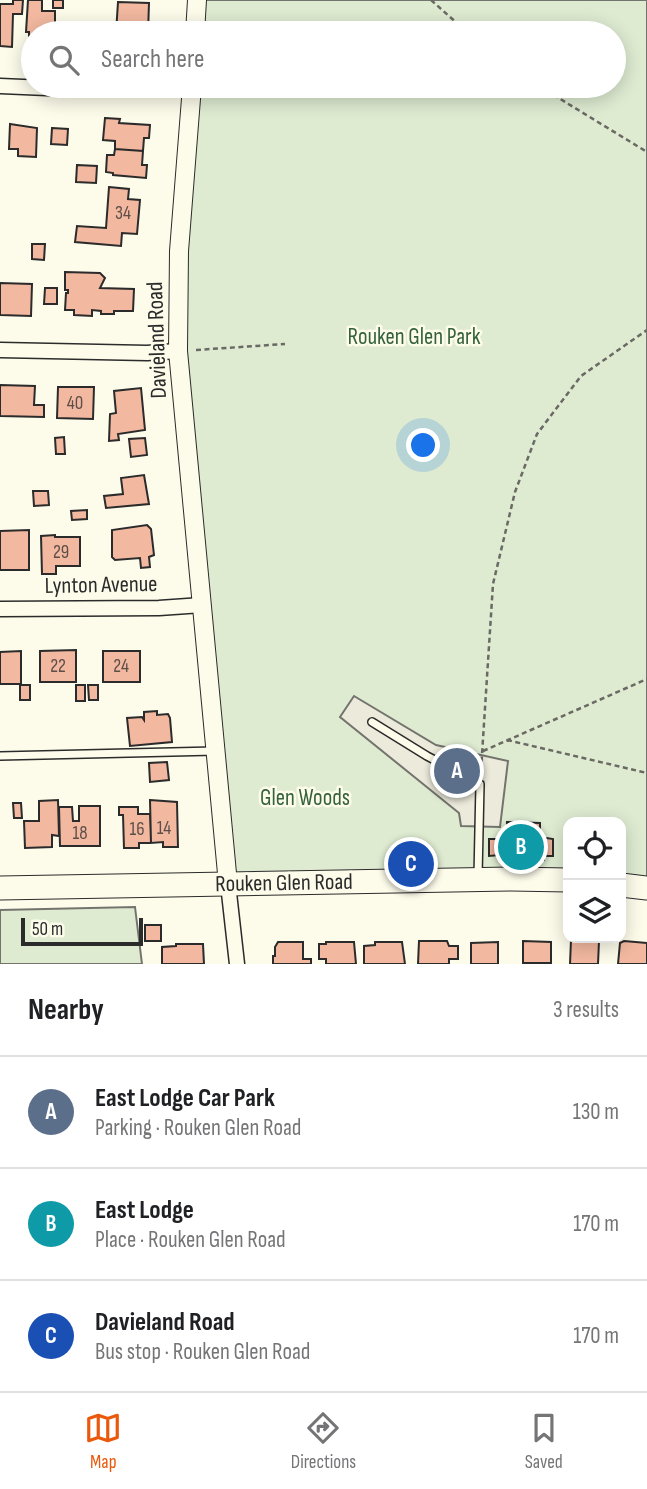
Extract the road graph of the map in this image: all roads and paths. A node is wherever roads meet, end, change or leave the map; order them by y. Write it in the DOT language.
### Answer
graph roads {
  1 [pos="197,0"];
  2 [pos="431,0"];
  3 [pos="196,21"];
  4 [pos="455,21"];
  5 [pos="0,86"];
  6 [pos="21,87"];
  7 [pos="190,98"];
  8 [pos="559,98"];
  9 [pos="647,152"];
  10 [pos="647,330"];
  11 [pos="285,344"];
  12 [pos="0,350"];
  13 [pos="178,351"];
  14 [pos="202,605"];
  15 [pos="0,609"];
  16 [pos="647,680"];
  17 [pos="372,722"];
  18 [pos="506,740"];
  19 [pos="216,751"];
  20 [pos="482,751"];
  21 [pos="0,756"];
  22 [pos="647,774"];
  23 [pos="480,784"];
  24 [pos="478,880"];
  25 [pos="563,880"];
  26 [pos="228,884"];
  27 [pos="626,886"];
  28 [pos="0,888"];
  29 [pos="647,888"];
  30 [pos="237,964"];
  1 -- 3 [label="street"];
  2 -- 4 [label="path"];
  5 -- 6 [label="street"];
  7 -- 13 [label="street, Davieland Road"];
  8 -- 9 [label="path"];
  10 -- 20 [label="path"];
  11 -- 13 [label="path"];
  12 -- 13 [label="street"];
  13 -- 14 [label="street, Davieland Road"];
  14 -- 15 [label="street, Lynton Avenue"];
  14 -- 19 [label="street, Davieland Road"];
  16 -- 18 [label="path"];
  17 -- 23 [label="lane"];
  18 -- 20 [label="path"];
  18 -- 22 [label="path"];
  19 -- 21 [label="lane"];
  19 -- 26 [label="street, Davieland Road"];
  20 -- 23 [label="path"];
  23 -- 24 [label="lane"];
  24 -- 25 [label="main road, Rouken Glen Road"];
  24 -- 26 [label="main road, Rouken Glen Road"];
  26 -- 28 [label="main road, Rouken Glen Road"];
  26 -- 30 [label="street"];
  27 -- 29 [label="main road"];
}
